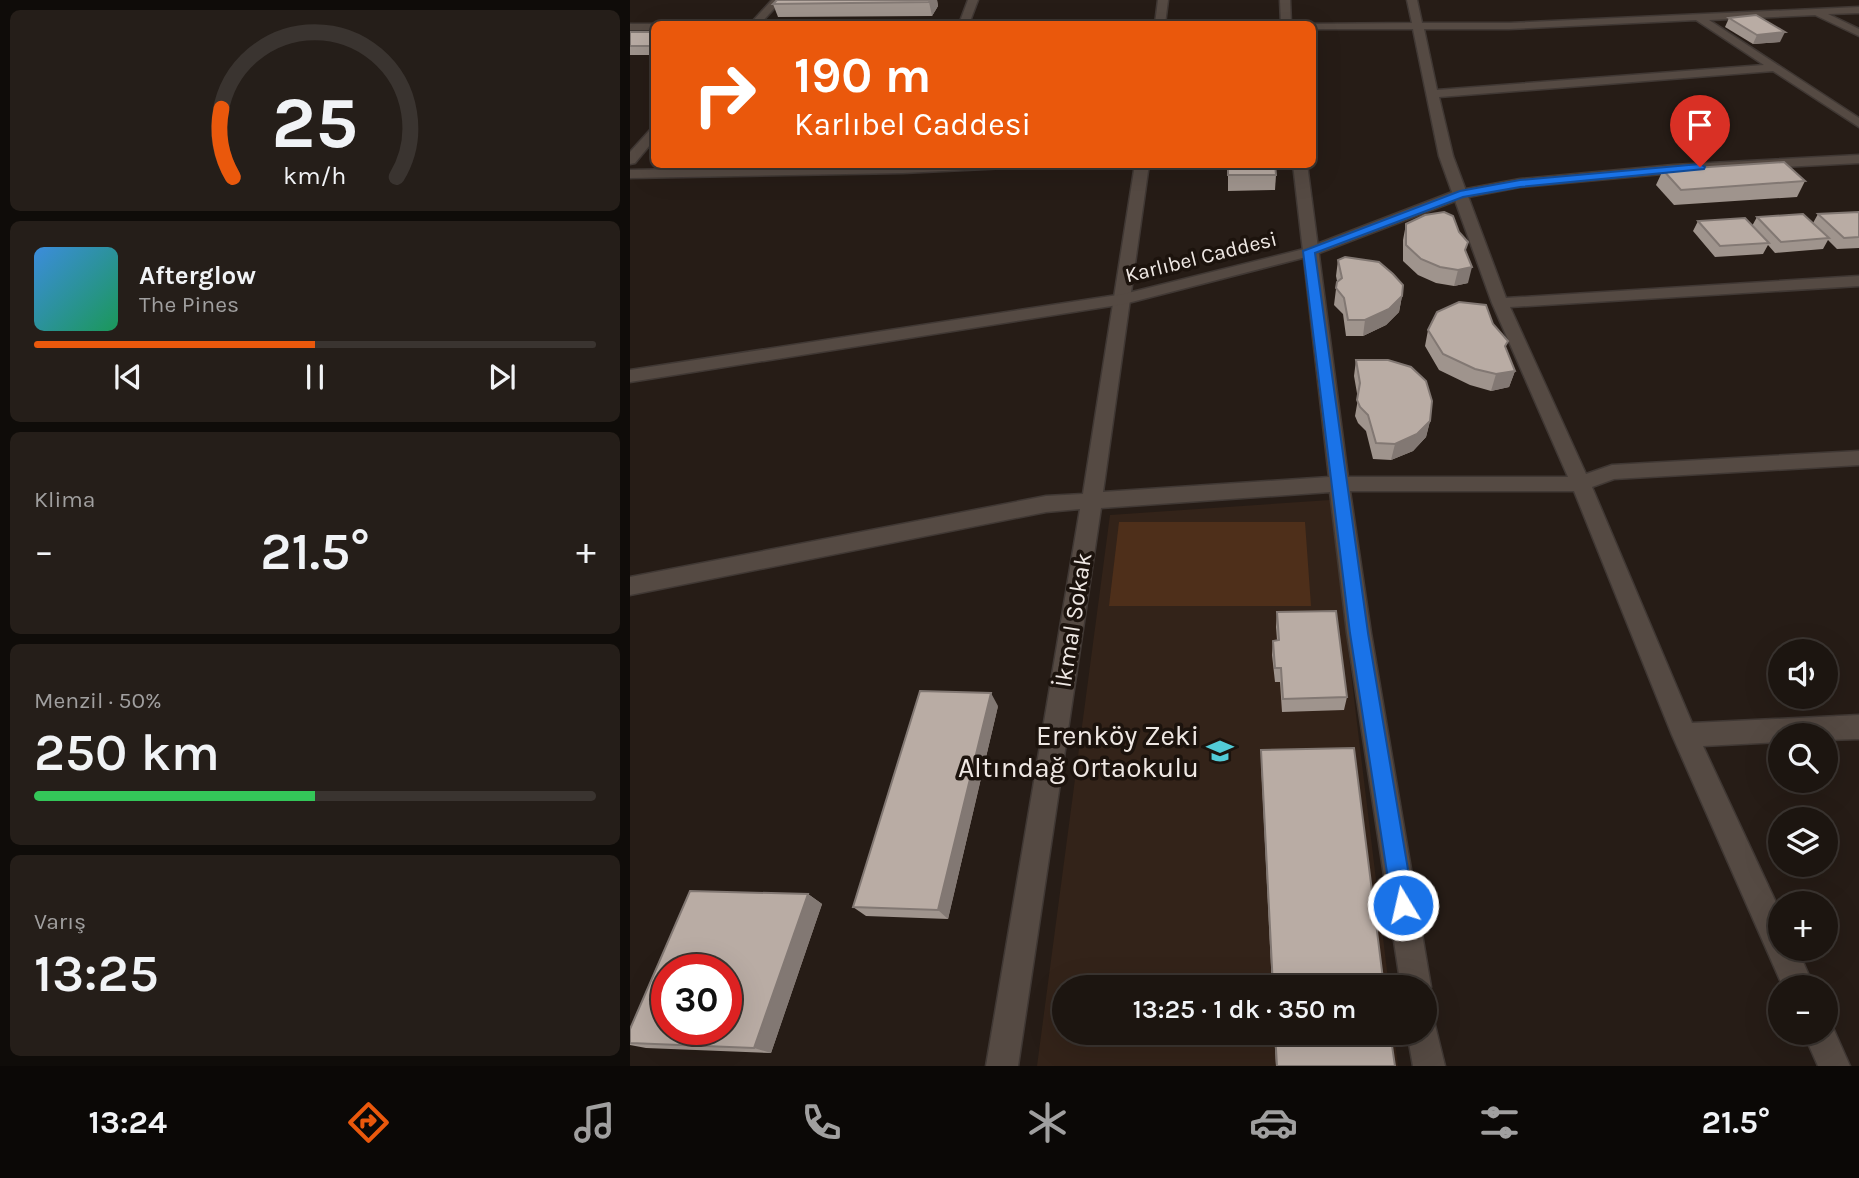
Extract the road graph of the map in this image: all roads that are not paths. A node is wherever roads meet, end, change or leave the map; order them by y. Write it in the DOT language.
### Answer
graph roads {
  1 [pos="777,0"];
  2 [pos="973,0"];
  3 [pos="1163,0"];
  4 [pos="1285,0"];
  5 [pos="1412,0"];
  6 [pos="1749,0"];
  7 [pos="1859,9"];
  8 [pos="1773,13"];
  9 [pos="1817,13"];
  10 [pos="1699,18"];
  11 [pos="758,21"];
  12 [pos="965,21"];
  13 [pos="1160,21"];
  14 [pos="1286,21"];
  15 [pos="1316,26"];
  16 [pos="630,27"];
  17 [pos="651,27"];
  18 [pos="1418,27"];
  19 [pos="1859,33"];
  20 [pos="1773,68"];
  21 [pos="1433,94"];
  22 [pos="1859,123"];
  23 [pos="651,136"];
  24 [pos="1859,159"];
  25 [pos="630,160"];
  26 [pos="865,168"];
  27 [pos="1141,168"];
  28 [pos="1300,168"];
  29 [pos="630,174"];
  30 [pos="1460,194"];
  31 [pos="1309,251"];
  32 [pos="1859,281"];
  33 [pos="1124,299"];
  34 [pos="1500,303"];
  35 [pos="630,376"];
  36 [pos="1859,458"];
  37 [pos="1341,484"];
  38 [pos="1581,484"];
  39 [pos="1092,502"];
  40 [pos="630,586"];
  41 [pos="1859,727"];
  42 [pos="1685,736"];
  43 [pos="1768,920"];
  44 [pos="1414,975"];
  45 [pos="1425,1045"];
  46 [pos="1825,1045"];
  47 [pos="1002,1066"];
  48 [pos="1429,1066"];
  49 [pos="1834,1066"];
  1 -- 11 [label="street"];
  2 -- 12 [label="street"];
  3 -- 13 [label="street"];
  4 -- 14 [label="street"];
  5 -- 18 [label="street"];
  6 -- 8 [label="street"];
  7 -- 9 [label="street"];
  8 -- 9 [label="street"];
  8 -- 10 [label="street"];
  9 -- 19 [label="street"];
  10 -- 18 [label="street"];
  10 -- 20 [label="street"];
  15 -- 18 [label="street"];
  16 -- 17 [label="street"];
  18 -- 21 [label="street"];
  20 -- 21 [label="street"];
  20 -- 22 [label="street"];
  21 -- 30 [label="street"];
  23 -- 25 [label="street"];
  24 -- 30 [label="street, Karlıbel Caddesi"];
  26 -- 29 [label="street"];
  27 -- 33 [label="street, İkmal Sokak"];
  28 -- 31 [label="street"];
  30 -- 31 [label="street, Karlıbel Caddesi"];
  30 -- 34 [label="street"];
  31 -- 33 [label="street, Karlıbel Caddesi"];
  31 -- 37 [label="street"];
  32 -- 34 [label="street"];
  33 -- 35 [label="street, Karlıbel Caddesi"];
  33 -- 39 [label="street, İkmal Sokak"];
  34 -- 38 [label="street"];
  36 -- 38 [label="street"];
  37 -- 38 [label="street"];
  37 -- 39 [label="street"];
  37 -- 44 [label="street"];
  38 -- 42 [label="street"];
  39 -- 40 [label="street"];
  39 -- 47 [label="street, İkmal Sokak"];
  41 -- 42 [label="street"];
  42 -- 43 [label="street"];
  45 -- 48 [label="street"];
  46 -- 49 [label="street"];
}
